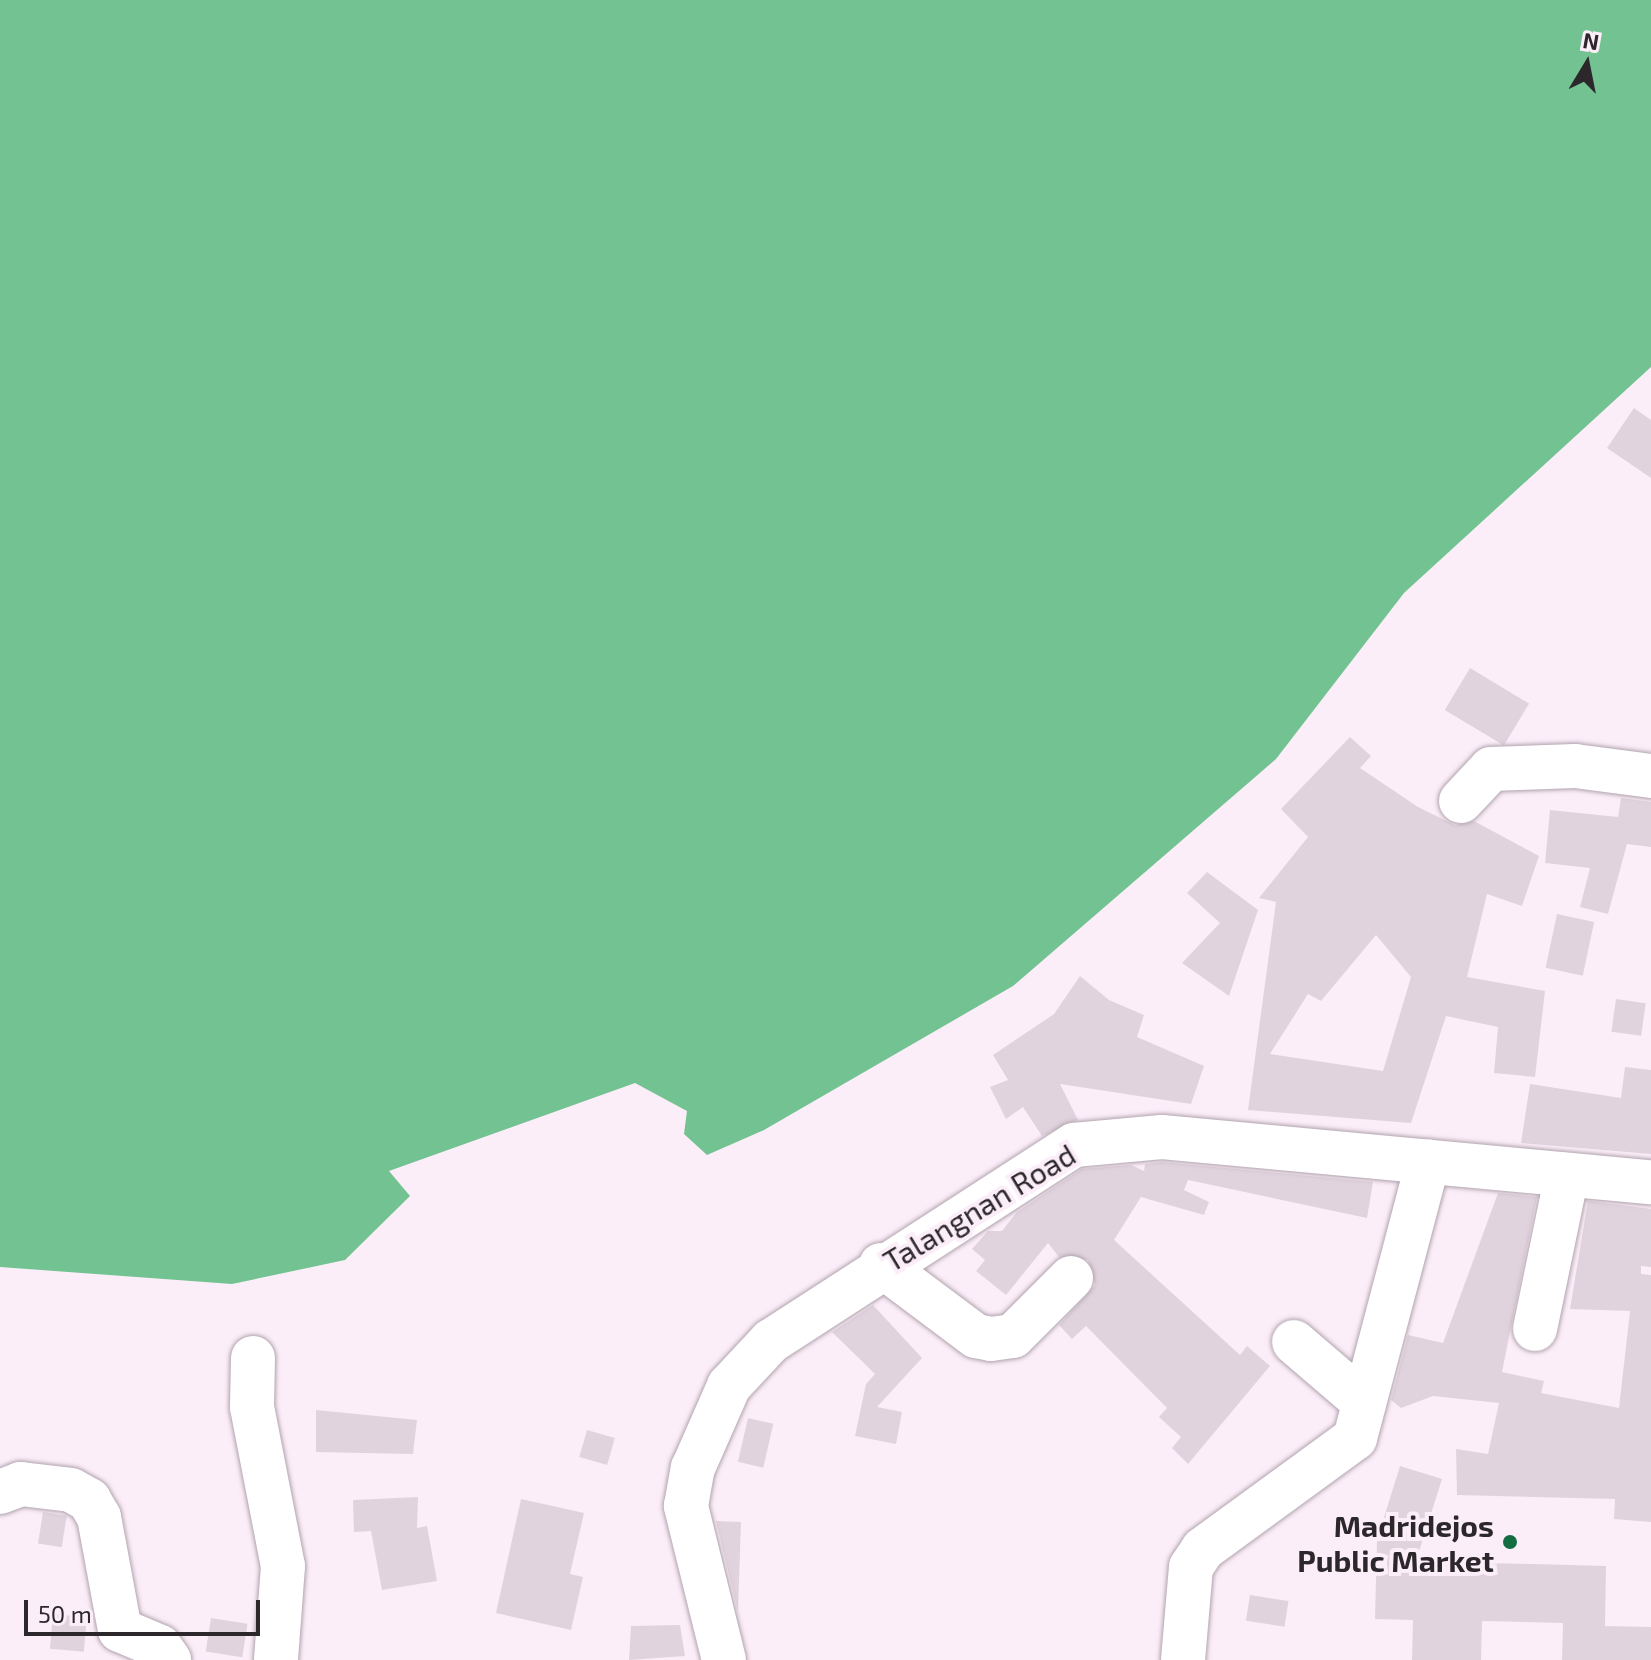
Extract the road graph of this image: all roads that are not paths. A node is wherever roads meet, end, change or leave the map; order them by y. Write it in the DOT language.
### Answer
graph roads {
  1 [pos="1651,776"];
  2 [pos="1461,801"];
  3 [pos="1428,1161"];
  4 [pos="1567,1175"];
  5 [pos="1651,1182"];
  6 [pos="881,1265"];
  7 [pos="1071,1278"];
  8 [pos="1535,1329"];
  9 [pos="1294,1342"];
  10 [pos="253,1358"];
  11 [pos="1364,1402"];
  12 [pos="0,1492"];
  13 [pos="113,1645"];
  14 [pos="169,1660"];
  15 [pos="276,1660"];
  16 [pos="724,1660"];
  17 [pos="1183,1660"];
  1 -- 2 [label="street"];
  3 -- 4 [label="street, Talangnan Road"];
  3 -- 6 [label="street, Talangnan Road"];
  3 -- 11 [label="street"];
  4 -- 5 [label="street, Talangnan Road"];
  4 -- 8 [label="street"];
  6 -- 7 [label="street"];
  6 -- 16 [label="street, Talangnan Road"];
  9 -- 11 [label="street"];
  10 -- 15 [label="street"];
  11 -- 17 [label="street"];
  12 -- 13 [label="street"];
  13 -- 14 [label="street"];
}
